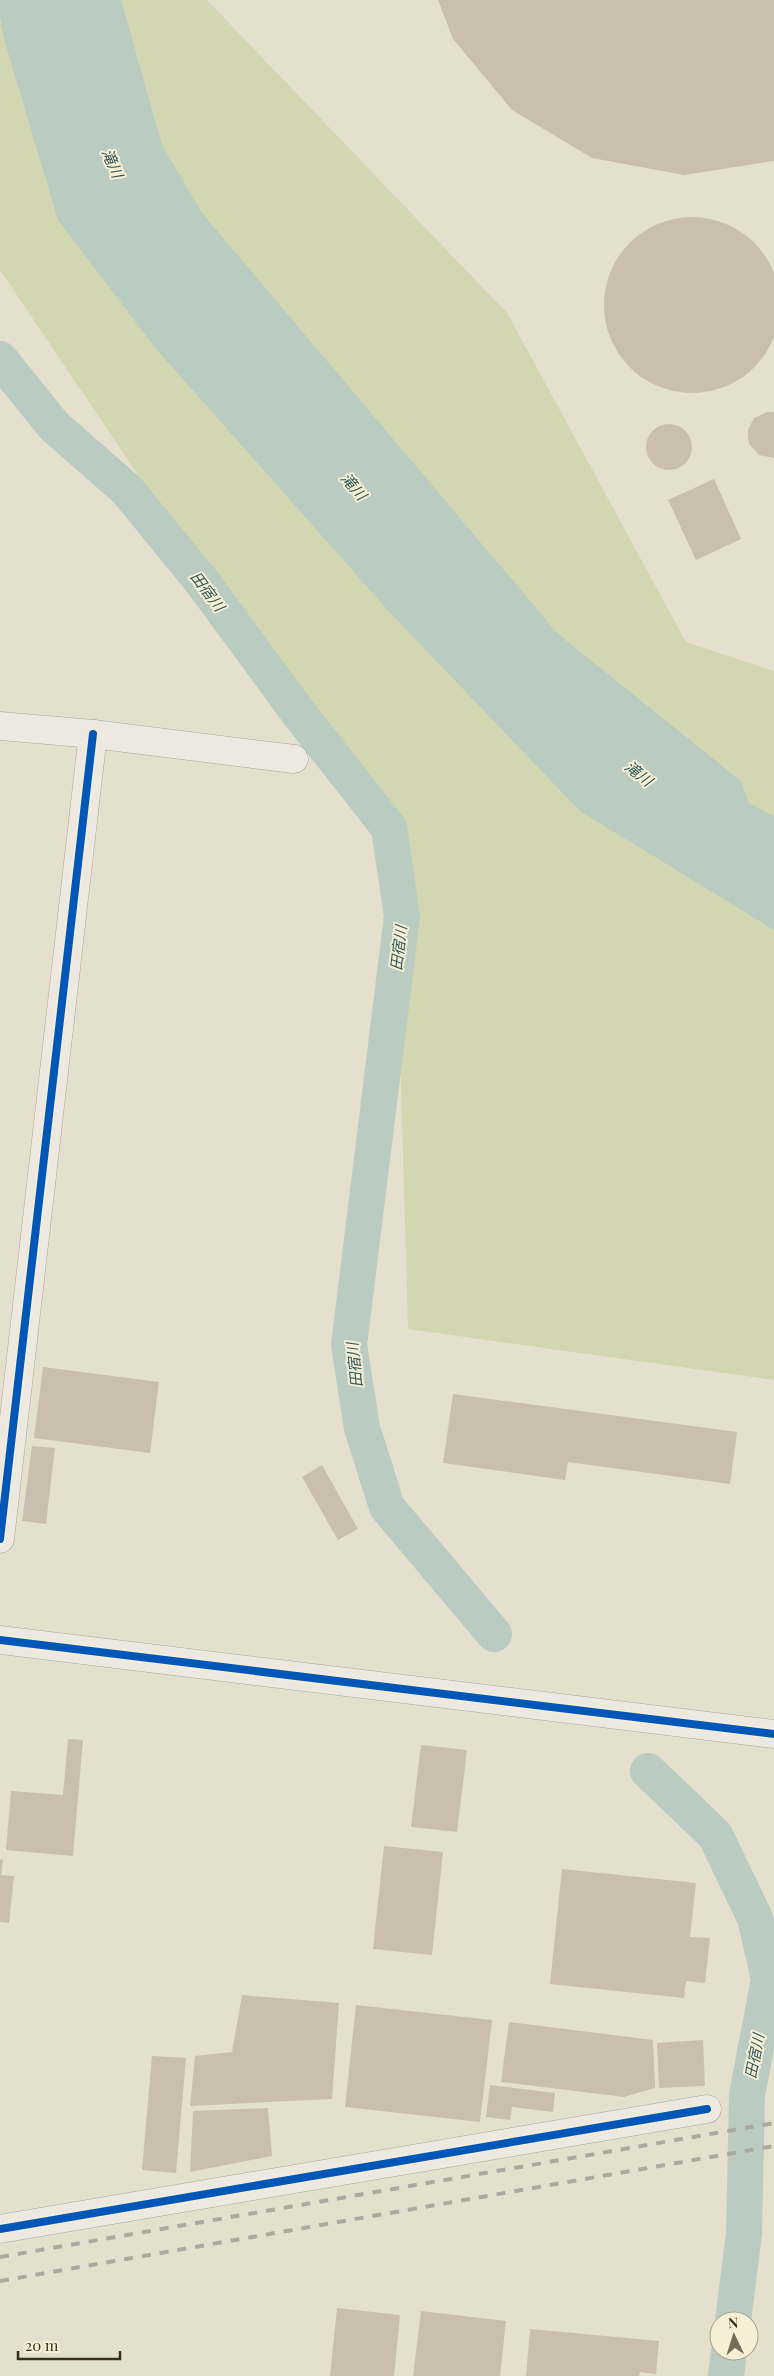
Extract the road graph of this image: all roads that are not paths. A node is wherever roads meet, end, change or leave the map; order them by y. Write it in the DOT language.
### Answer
graph roads {
  1 [pos="0,726"];
  2 [pos="92,734"];
  3 [pos="294,759"];
  4 [pos="0,1539"];
  5 [pos="0,1640"];
  6 [pos="774,1734"];
  7 [pos="707,2109"];
  8 [pos="0,2229"];
  1 -- 2 [label="street"];
  2 -- 3 [label="street"];
  2 -- 4 [label="street"];
  5 -- 6 [label="street"];
  7 -- 8 [label="street"];
}
